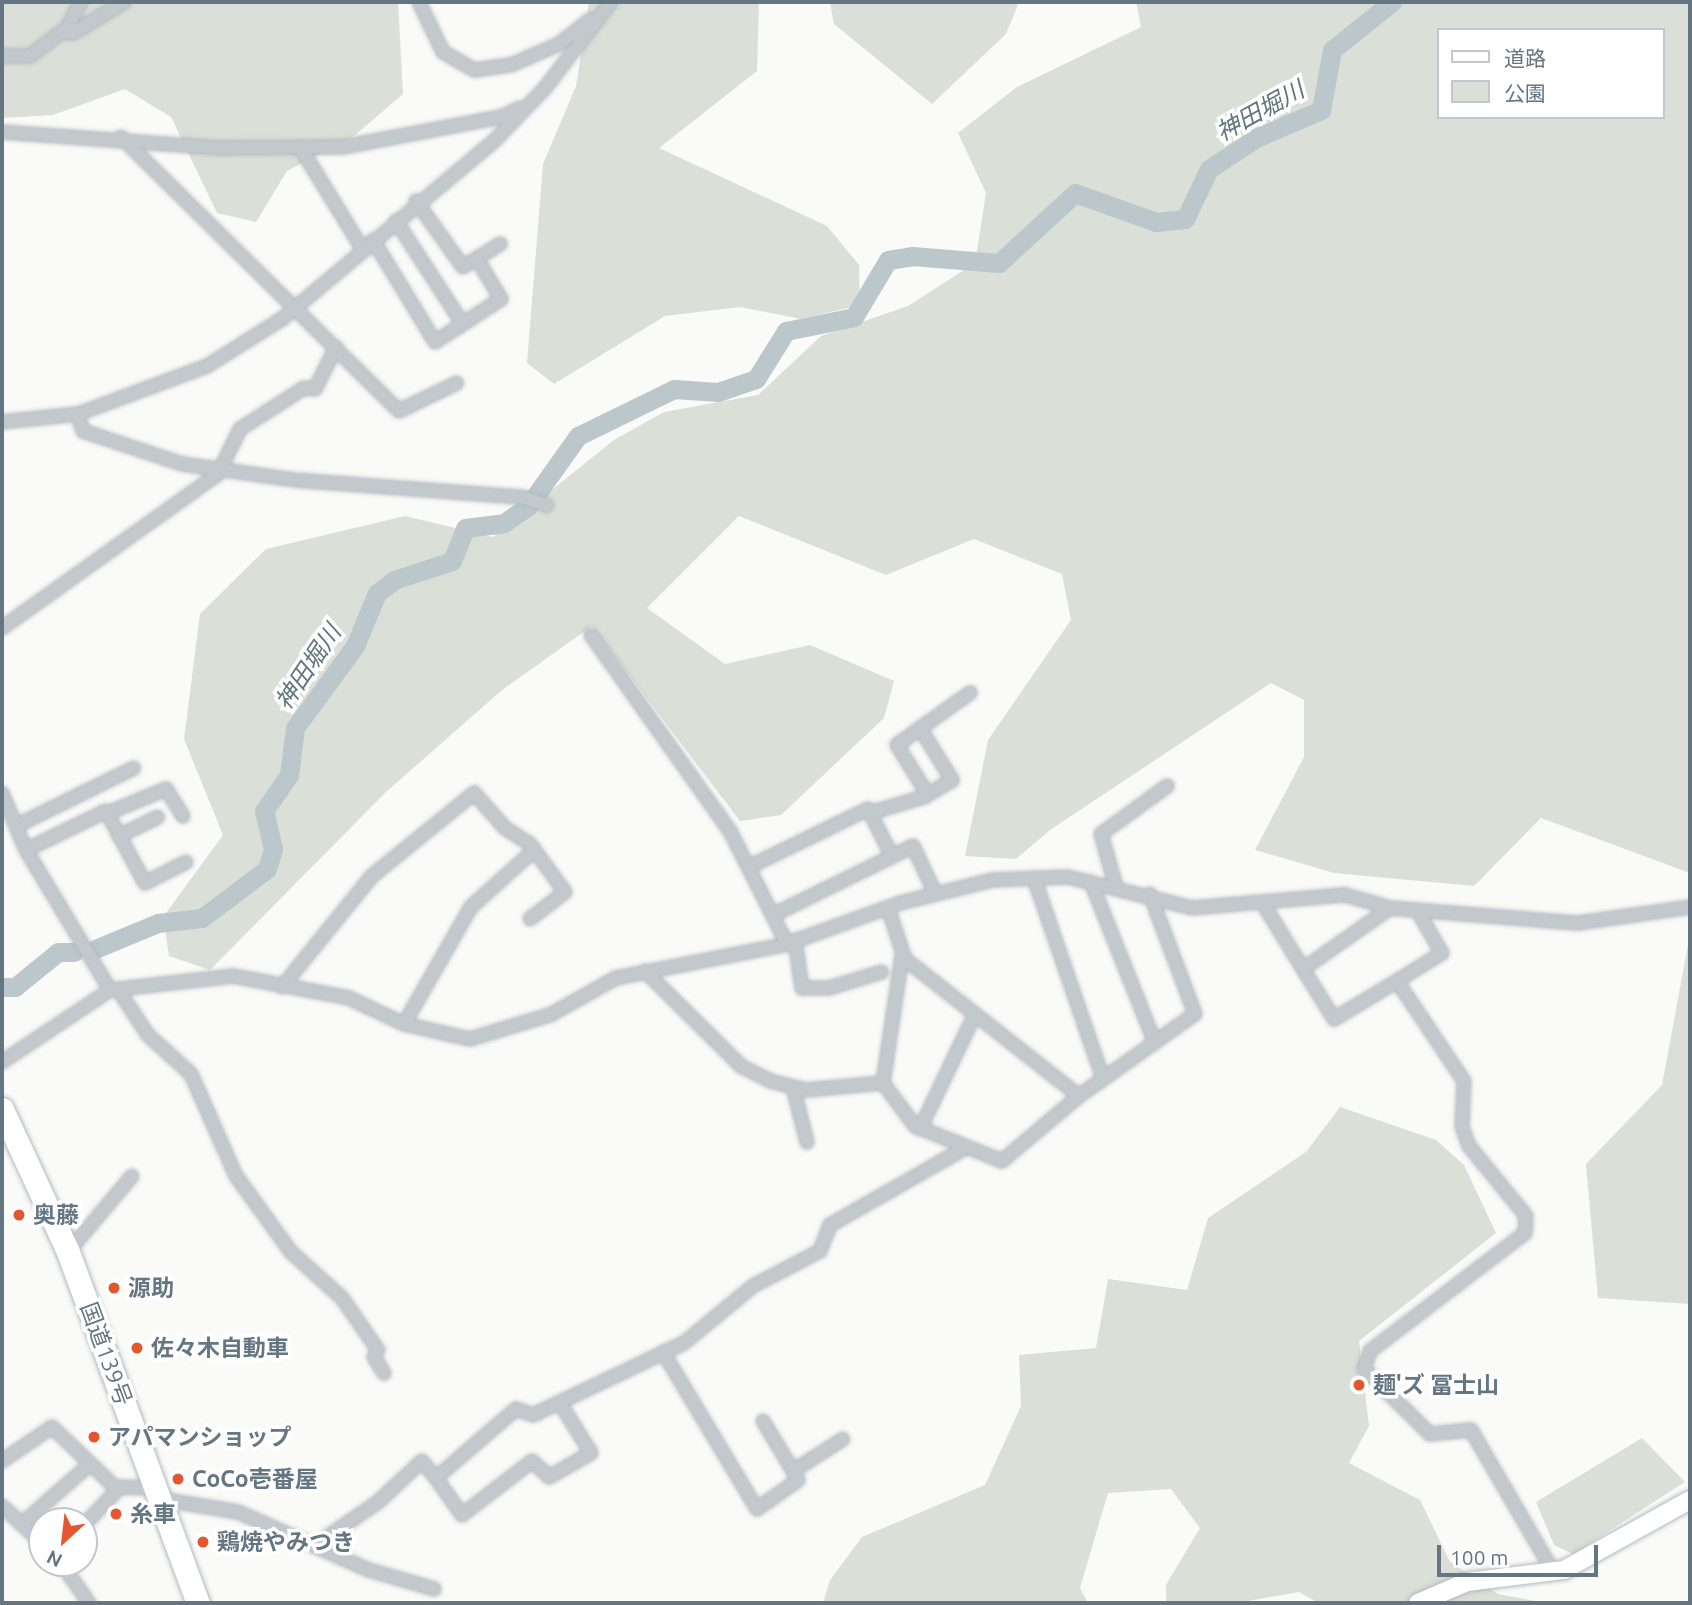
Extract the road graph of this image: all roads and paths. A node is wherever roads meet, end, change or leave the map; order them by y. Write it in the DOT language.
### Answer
graph roads {
  1 [pos="81,2"];
  2 [pos="124,2"];
  3 [pos="419,2"];
  4 [pos="611,2"];
  5 [pos="63,32"];
  6 [pos="2,56"];
  7 [pos="526,104"];
  8 [pos="2,132"];
  9 [pos="121,137"];
  10 [pos="300,147"];
  11 [pos="416,201"];
  12 [pos="396,221"];
  13 [pos="368,244"];
  14 [pos="500,244"];
  15 [pos="477,259"];
  16 [pos="295,310"];
  17 [pos="463,324"];
  18 [pos="336,347"];
  19 [pos="457,383"];
  20 [pos="78,414"];
  21 [pos="2,422"];
  22 [pos="221,468"];
  23 [pos="547,505"];
  24 [pos="2,628"];
  25 [pos="591,635"];
  26 [pos="970,693"];
  27 [pos="920,728"];
  28 [pos="134,768"];
  29 [pos="1167,786"];
  30 [pos="2,793"];
  31 [pos="928,795"];
  32 [pos="108,813"];
  33 [pos="870,813"];
  34 [pos="183,816"];
  35 [pos="158,817"];
  36 [pos="16,826"];
  37 [pos="120,835"];
  38 [pos="26,850"];
  39 [pos="531,853"];
  40 [pos="892,856"];
  41 [pos="186,862"];
  42 [pos="749,867"];
  43 [pos="1034,878"];
  44 [pos="1091,882"];
  45 [pos="1116,887"];
  46 [pos="935,893"];
  47 [pos="1150,894"];
  48 [pos="1264,905"];
  49 [pos="1690,907"];
  50 [pos="888,908"];
  51 [pos="1390,908"];
  52 [pos="1417,910"];
  53 [pos="773,915"];
  54 [pos="530,919"];
  55 [pos="791,942"];
  56 [pos="902,957"];
  57 [pos="1303,969"];
  58 [pos="645,971"];
  59 [pos="882,972"];
  60 [pos="1397,981"];
  61 [pos="282,987"];
  62 [pos="114,990"];
  63 [pos="975,1014"];
  64 [pos="404,1024"];
  65 [pos="1155,1043"];
  66 [pos="2,1062"];
  67 [pos="1103,1078"];
  68 [pos="883,1083"];
  69 [pos="793,1087"];
  70 [pos="1079,1096"];
  71 [pos="2,1109"];
  72 [pos="920,1129"];
  73 [pos="2,1134"];
  74 [pos="807,1142"];
  75 [pos="963,1149"];
  76 [pos="132,1176"];
  77 [pos="68,1252"];
  78 [pos="663,1352"];
  79 [pos="384,1373"];
  80 [pos="560,1403"];
  81 [pos="763,1421"];
  82 [pos="843,1439"];
  83 [pos="2,1461"];
  84 [pos="90,1464"];
  85 [pos="793,1471"];
  86 [pos="436,1478"];
  87 [pos="118,1490"];
  88 [pos="152,1493"];
  89 [pos="1690,1500"];
  90 [pos="2,1506"];
  91 [pos="98,1511"];
  92 [pos="24,1522"];
  93 [pos="28,1527"];
  94 [pos="314,1546"];
  95 [pos="1552,1570"];
  96 [pos="71,1577"];
  97 [pos="434,1589"];
  98 [pos="89,1603"];
  99 [pos="187,1603"];
  100 [pos="198,1603"];
  101 [pos="1418,1603"];
  1 -- 5 [label="street"];
  2 -- 5 [label="street"];
  3 -- 4 [label="street"];
  4 -- 7 [label="street"];
  5 -- 6 [label="street"];
  7 -- 10 [label="street"];
  7 -- 11 [label="street"];
  8 -- 9 [label="street"];
  9 -- 10 [label="street"];
  9 -- 16 [label="street"];
  10 -- 13 [label="street"];
  11 -- 12 [label="street"];
  11 -- 15 [label="street"];
  12 -- 13 [label="street"];
  12 -- 17 [label="street"];
  13 -- 16 [label="street"];
  13 -- 17 [label="street"];
  14 -- 15 [label="street"];
  15 -- 17 [label="street"];
  16 -- 18 [label="street"];
  16 -- 20 [label="street"];
  18 -- 19 [label="street"];
  18 -- 22 [label="street"];
  20 -- 21 [label="street"];
  20 -- 22 [label="street"];
  22 -- 23 [label="street"];
  22 -- 24 [label="street"];
  25 -- 42 [label="street"];
  26 -- 27 [label="street"];
  27 -- 31 [label="street"];
  27 -- 31 [label="street"];
  28 -- 36 [label="street"];
  29 -- 45 [label="street"];
  30 -- 36 [label="street"];
  31 -- 33 [label="street"];
  32 -- 34 [label="street"];
  32 -- 37 [label="street"];
  32 -- 38 [label="street"];
  33 -- 40 [label="street"];
  33 -- 42 [label="street"];
  35 -- 37 [label="street"];
  36 -- 38 [label="street"];
  37 -- 41 [label="street"];
  38 -- 62 [label="street"];
  39 -- 54 [label="street"];
  39 -- 61 [label="street"];
  39 -- 64 [label="street"];
  40 -- 46 [label="street"];
  40 -- 53 [label="street"];
  42 -- 53 [label="street"];
  43 -- 44 [label="street"];
  43 -- 46 [label="street"];
  43 -- 67 [label="street"];
  44 -- 45 [label="street"];
  44 -- 65 [label="street"];
  45 -- 47 [label="street"];
  46 -- 50 [label="street"];
  47 -- 48 [label="street"];
  47 -- 65 [label="street"];
  48 -- 51 [label="street"];
  48 -- 57 [label="street"];
  49 -- 52 [label="street"];
  50 -- 55 [label="street"];
  50 -- 56 [label="street"];
  51 -- 52 [label="street"];
  51 -- 57 [label="street"];
  52 -- 60 [label="street"];
  53 -- 55 [label="street"];
  55 -- 58 [label="street"];
  55 -- 59 [label="street"];
  56 -- 63 [label="street"];
  56 -- 68 [label="street"];
  57 -- 60 [label="street"];
  58 -- 64 [label="street"];
  58 -- 69 [label="street"];
  60 -- 95 [label="street"];
  61 -- 62 [label="street"];
  61 -- 64 [label="street"];
  62 -- 66 [label="street"];
  62 -- 79 [label="street"];
  63 -- 70 [label="street"];
  63 -- 72 [label="street"];
  65 -- 67 [label="street"];
  67 -- 70 [label="street"];
  68 -- 69 [label="street"];
  68 -- 72 [label="street"];
  69 -- 74 [label="street"];
  70 -- 75 [label="street"];
  71 -- 77 [label="highway, 国道139号"];
  72 -- 75 [label="street"];
  73 -- 88 [label="highway, 国道139号"];
  75 -- 78 [label="street"];
  76 -- 77 [label="street"];
  77 -- 88 [label="highway, 国道139号"];
  78 -- 80 [label="street"];
  78 -- 85 [label="street"];
  80 -- 86 [label="street"];
  80 -- 86 [label="street"];
  81 -- 85 [label="street"];
  82 -- 85 [label="street"];
  83 -- 84 [label="street"];
  84 -- 87 [label="street"];
  84 -- 92 [label="street"];
  86 -- 94 [label="street"];
  87 -- 88 [label="street"];
  87 -- 91 [label="street"];
  88 -- 94 [label="street"];
  88 -- 99 [label="highway, 国道139号"];
  88 -- 100 [label="highway, 国道139号"];
  89 -- 95 [label="street"];
  90 -- 92 [label="street"];
  92 -- 93 [label="street"];
  94 -- 97 [label="street"];
  95 -- 101 [label="street"];
  96 -- 98 [label="street"];
}
